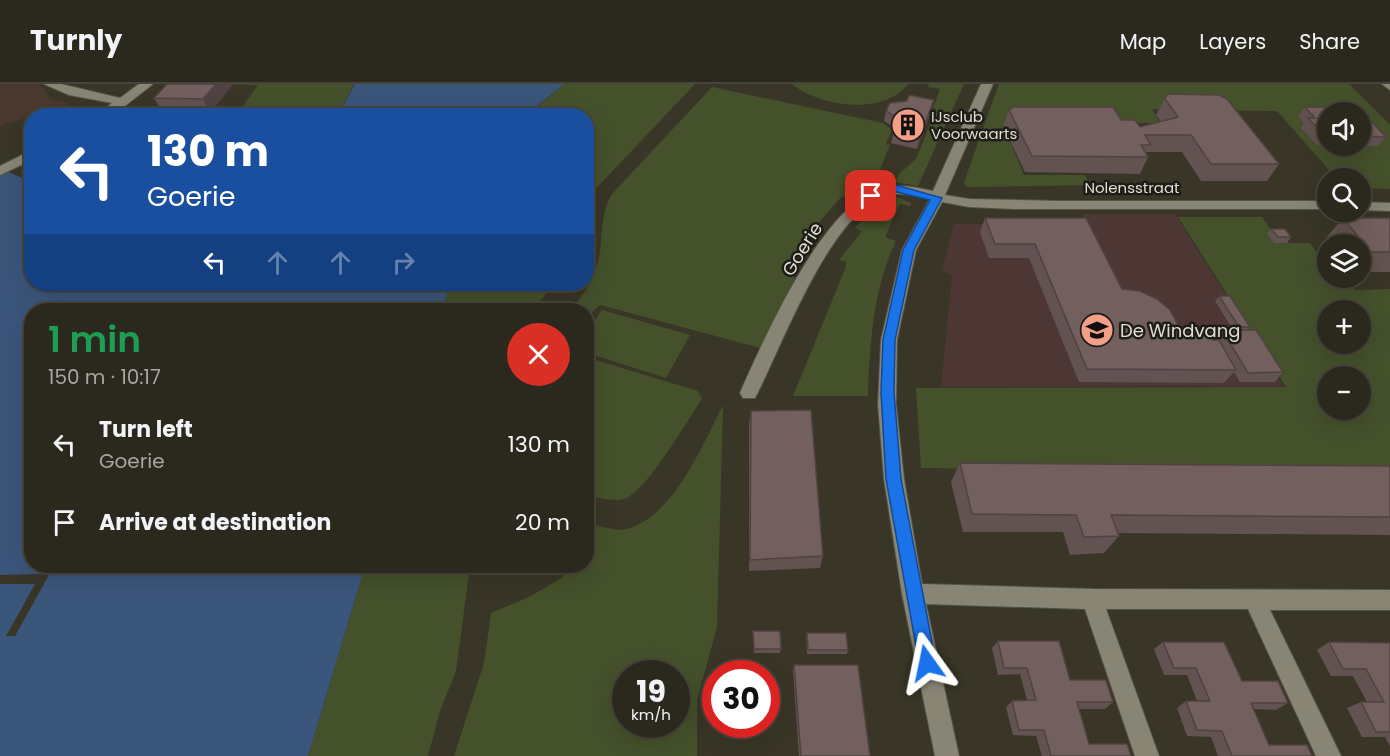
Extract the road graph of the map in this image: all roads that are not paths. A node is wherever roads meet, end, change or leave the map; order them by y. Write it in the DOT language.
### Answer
graph roads {
  1 [pos="50,84"];
  2 [pos="147,84"];
  3 [pos="987,84"];
  4 [pos="75,88"];
  5 [pos="123,102"];
  6 [pos="114,108"];
  7 [pos="24,158"];
  8 [pos="2,170"];
  9 [pos="936,198"];
  10 [pos="1317,205"];
  11 [pos="1371,206"];
  12 [pos="1390,207"];
  13 [pos="749,393"];
  14 [pos="913,594"];
  15 [pos="1252,597"];
  16 [pos="1092,599"];
  17 [pos="1390,600"];
  18 [pos="947,756"];
  19 [pos="1147,756"];
  20 [pos="1329,756"];
  1 -- 4 [label="street"];
  2 -- 5 [label="street"];
  3 -- 9 [label="street"];
  4 -- 5 [label="street"];
  5 -- 6 [label="street"];
  7 -- 8 [label="street"];
  9 -- 10 [label="street, Nolensstraat"];
  9 -- 13 [label="street, Goerie"];
  9 -- 14 [label="street"];
  11 -- 12 [label="street"];
  14 -- 16 [label="street"];
  14 -- 18 [label="street"];
  15 -- 16 [label="street"];
  15 -- 17 [label="street"];
  15 -- 20 [label="street"];
  16 -- 19 [label="street"];
}
